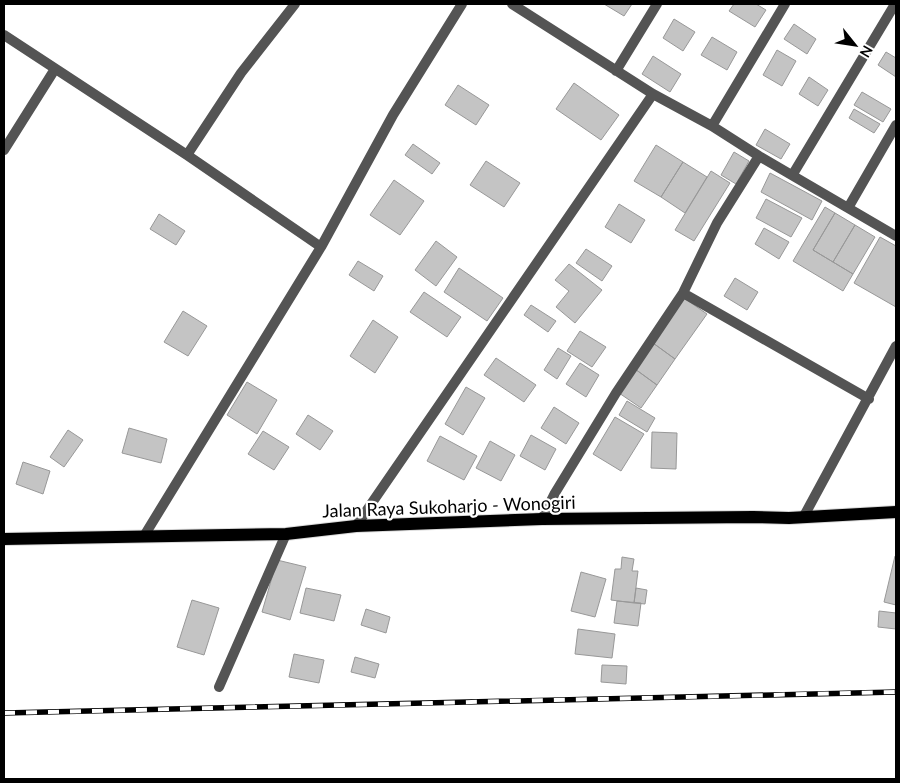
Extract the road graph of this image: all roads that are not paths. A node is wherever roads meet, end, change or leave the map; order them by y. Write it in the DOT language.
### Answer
graph roads {
  1 [pos="296,4"];
  2 [pos="462,4"];
  3 [pos="512,4"];
  4 [pos="657,4"];
  5 [pos="785,4"];
  6 [pos="895,4"];
  7 [pos="524,7"];
  8 [pos="4,35"];
  9 [pos="55,69"];
  10 [pos="616,70"];
  11 [pos="653,94"];
  12 [pos="896,125"];
  13 [pos="712,126"];
  14 [pos="4,150"];
  15 [pos="187,155"];
  16 [pos="760,156"];
  17 [pos="793,174"];
  18 [pos="848,208"];
  19 [pos="896,236"];
  20 [pos="320,247"];
  21 [pos="683,293"];
  22 [pos="896,346"];
  23 [pos="869,399"];
  24 [pos="896,512"];
  25 [pos="804,516"];
  26 [pos="542,519"];
  27 [pos="356,526"];
  28 [pos="286,534"];
  29 [pos="144,536"];
  30 [pos="4,539"];
  31 [pos="219,687"];
  1 -- 15 [label="street"];
  2 -- 20 [label="street"];
  3 -- 7 [label="street"];
  4 -- 10 [label="street"];
  5 -- 13 [label="street"];
  6 -- 17 [label="street"];
  7 -- 10 [label="street"];
  8 -- 9 [label="street"];
  9 -- 14 [label="street"];
  9 -- 15 [label="street"];
  10 -- 11 [label="street"];
  11 -- 13 [label="street"];
  11 -- 27 [label="street"];
  12 -- 18 [label="street"];
  13 -- 16 [label="street"];
  15 -- 20 [label="street"];
  16 -- 17 [label="street"];
  16 -- 21 [label="street"];
  17 -- 18 [label="street"];
  18 -- 19 [label="street"];
  20 -- 29 [label="street"];
  21 -- 23 [label="street"];
  21 -- 26 [label="street"];
  22 -- 23 [label="street"];
  23 -- 25 [label="street"];
  24 -- 25 [label="main road, Jalan Raya Sukoharjo - Wonogiri"];
  25 -- 26 [label="main road, Jalan Raya Sukoharjo - Wonogiri"];
  26 -- 27 [label="main road, Jalan Raya Sukoharjo - Wonogiri"];
  27 -- 28 [label="main road, Jalan Raya Sukoharjo - Wonogiri"];
  28 -- 29 [label="main road, Jalan Raya Sukoharjo - Wonogiri"];
  28 -- 31 [label="street"];
  29 -- 30 [label="main road, Jalan Raya Sukoharjo - Wonogiri"];
}
